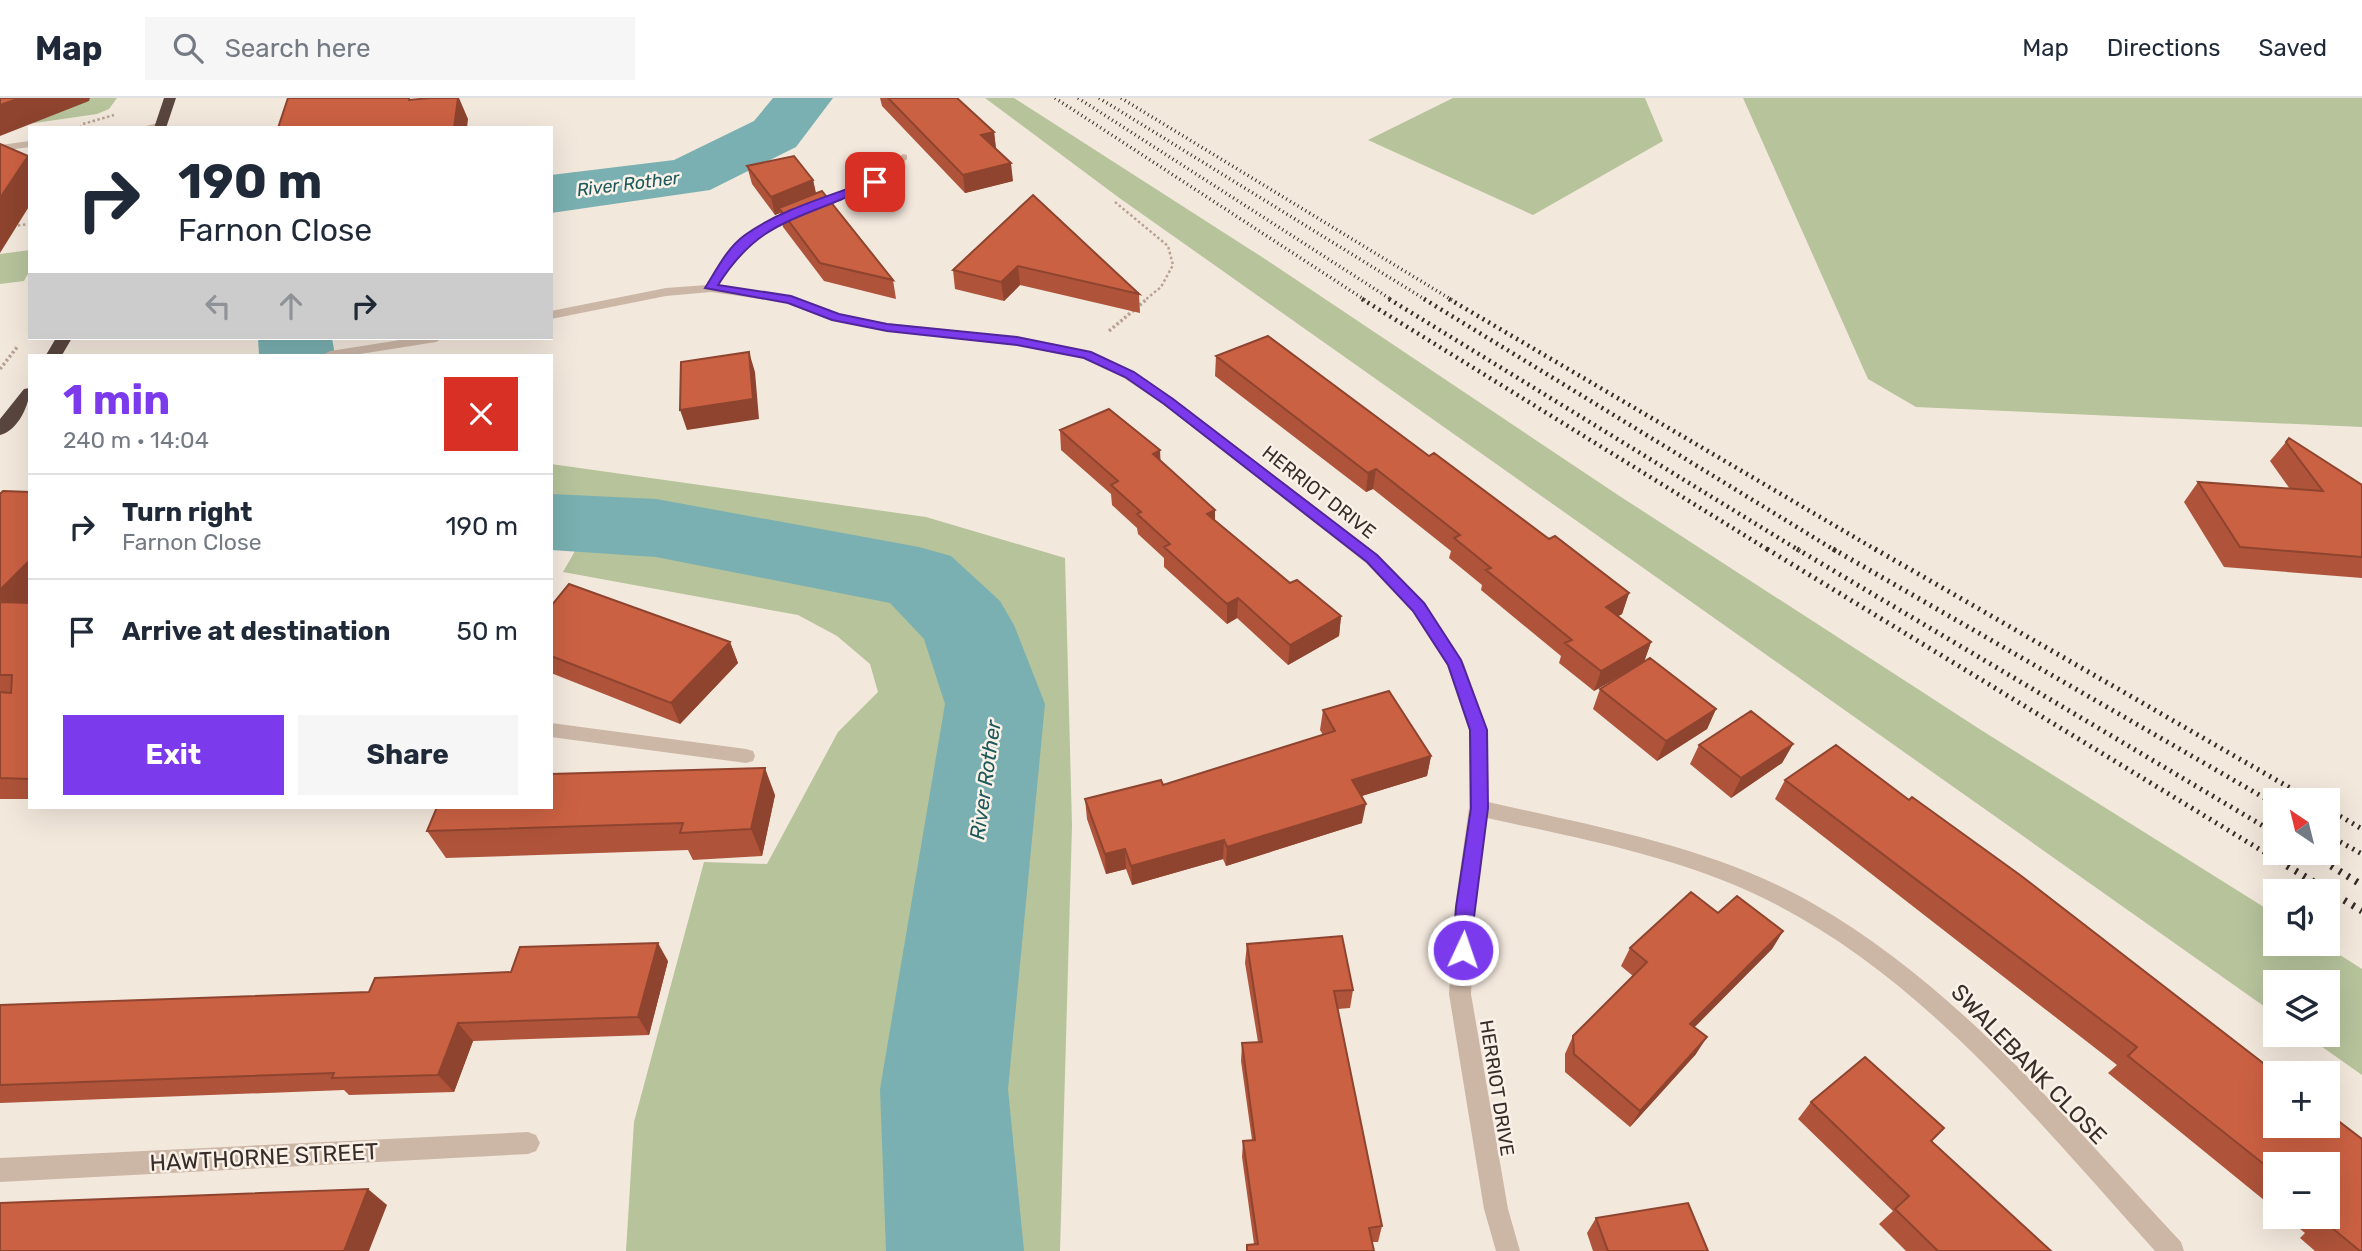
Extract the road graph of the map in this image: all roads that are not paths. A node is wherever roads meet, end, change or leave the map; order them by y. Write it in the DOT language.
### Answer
graph roads {
  1 [pos="170,98"];
  2 [pos="161,126"];
  3 [pos="28,144"];
  4 [pos="0,148"];
  5 [pos="903,157"];
  6 [pos="875,182"];
  7 [pos="898,190"];
  8 [pos="711,288"];
  9 [pos="553,314"];
  10 [pos="425,340"];
  11 [pos="340,354"];
  12 [pos="28,395"];
  13 [pos="0,430"];
  14 [pos="553,730"];
  15 [pos="746,755"];
  16 [pos="1479,808"];
  17 [pos="528,1143"];
  18 [pos="0,1170"];
  19 [pos="1508,1251"];
  20 [pos="2172,1251"];
  1 -- 2 [label="highway"];
  3 -- 4 [label="street"];
  5 -- 6 [label="street"];
  6 -- 7 [label="street"];
  6 -- 8 [label="street"];
  8 -- 9 [label="street, HERRIOT DRIVE"];
  8 -- 16 [label="street, HERRIOT DRIVE"];
  10 -- 11 [label="street"];
  12 -- 13 [label="highway"];
  14 -- 15 [label="street"];
  16 -- 19 [label="street, HERRIOT DRIVE"];
  16 -- 20 [label="street, SWALEBANK CLOSE"];
  17 -- 18 [label="street, HAWTHORNE STREET"];
}
